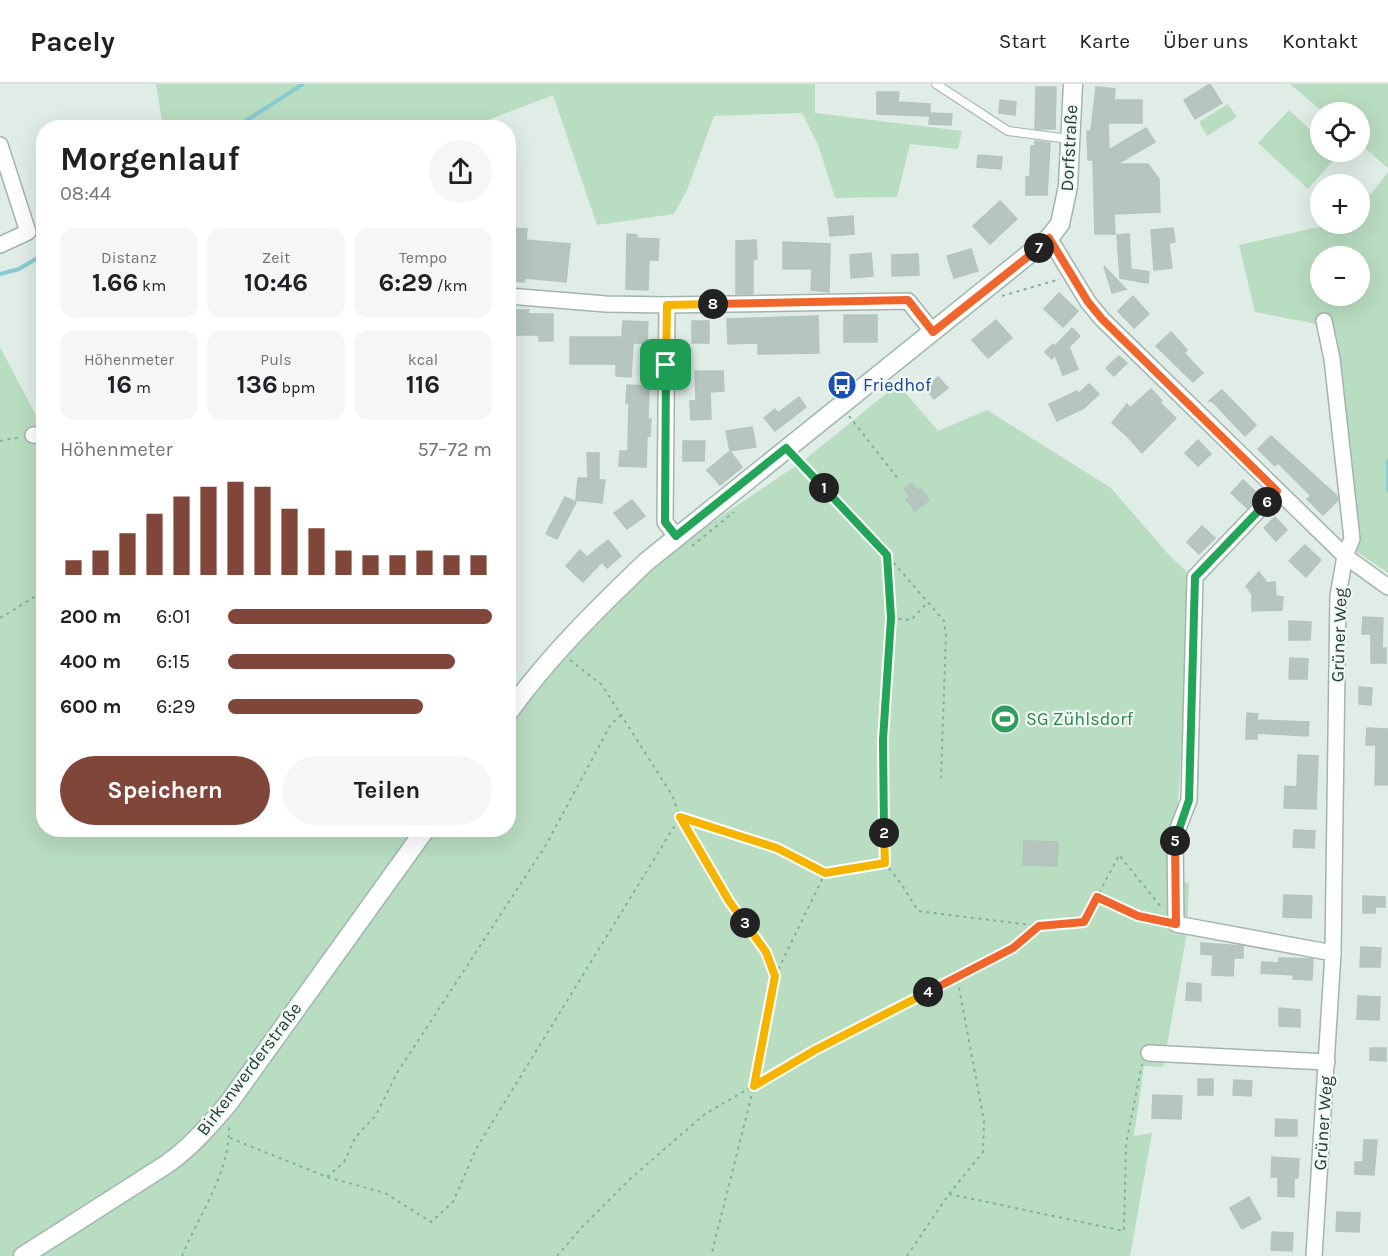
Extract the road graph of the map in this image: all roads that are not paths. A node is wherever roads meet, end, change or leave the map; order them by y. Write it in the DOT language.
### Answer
graph roads {
  1 [pos="936,84"];
  2 [pos="1073,84"];
  3 [pos="1069,139"];
  4 [pos="0,145"];
  5 [pos="1049,238"];
  6 [pos="0,245"];
  7 [pos="516,297"];
  8 [pos="667,305"];
  9 [pos="1324,321"];
  10 [pos="933,332"];
  11 [pos="1277,491"];
  12 [pos="683,542"];
  13 [pos="1345,556"];
  14 [pos="1388,587"];
  15 [pos="516,714"];
  16 [pos="420,837"];
  17 [pos="1334,953"];
  18 [pos="1149,1053"];
  19 [pos="1327,1062"];
  20 [pos="23,1256"];
  21 [pos="1314,1256"];
  1 -- 3 [label="lane"];
  2 -- 3 [label="street, Dorfstraße"];
  3 -- 5 [label="street, Dorfstraße"];
  4 -- 6 [label="street"];
  5 -- 10 [label="street, Dorfstraße"];
  5 -- 11 [label="street"];
  7 -- 8 [label="street"];
  8 -- 10 [label="street"];
  8 -- 12 [label="street"];
  9 -- 13 [label="street, Grüner Weg"];
  10 -- 12 [label="street"];
  11 -- 13 [label="street"];
  11 -- 17 [label="street"];
  12 -- 15 [label="street"];
  13 -- 14 [label="street"];
  13 -- 17 [label="street, Grüner Weg"];
  16 -- 20 [label="street, Birkenwerderstraße"];
  17 -- 19 [label="street, Grüner Weg"];
  18 -- 19 [label="street"];
  19 -- 21 [label="street, Grüner Weg"];
}
